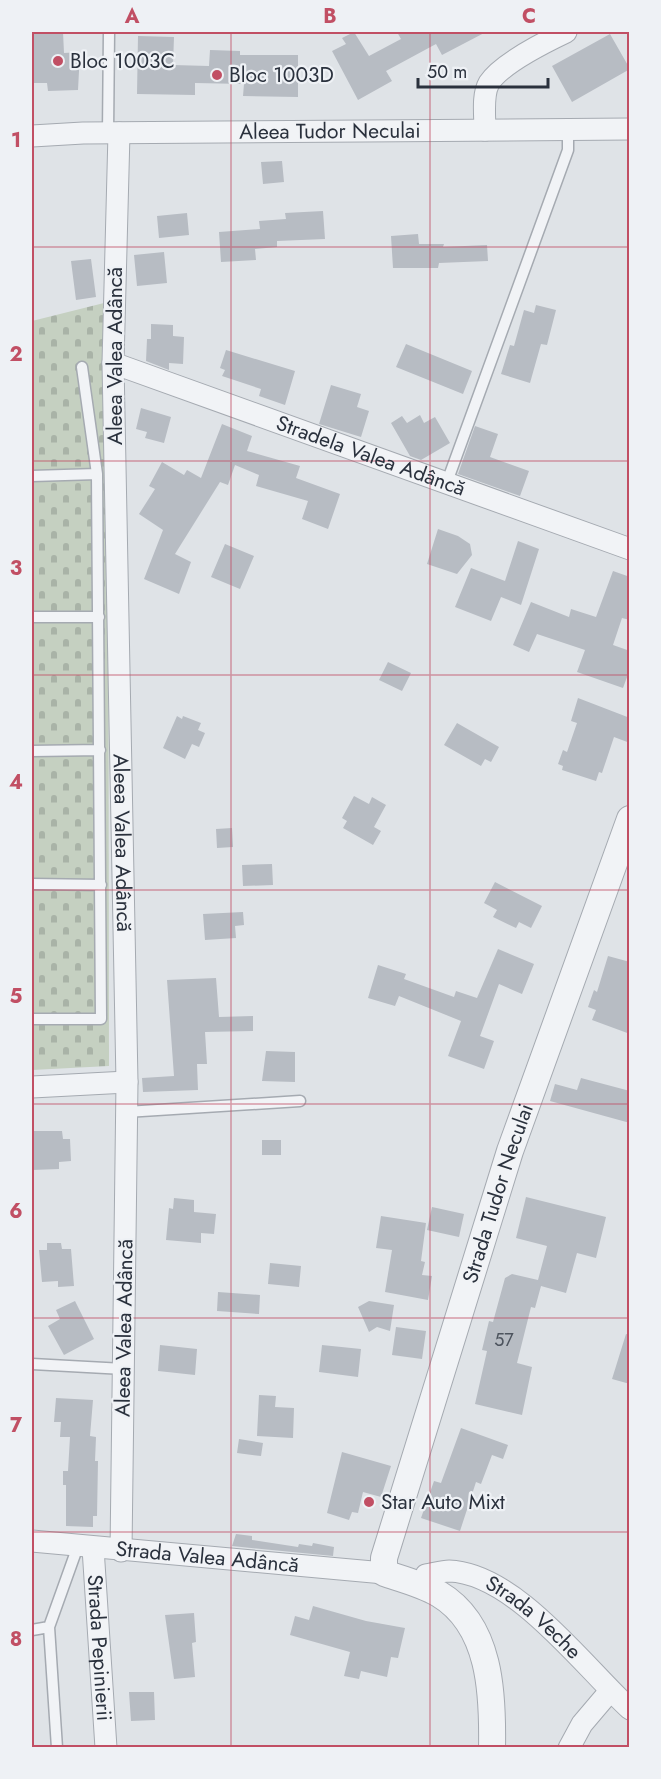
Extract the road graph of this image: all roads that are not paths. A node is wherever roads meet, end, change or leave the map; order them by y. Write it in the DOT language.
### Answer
graph roads {
  1 [pos="109,32"];
  2 [pos="566,32"];
  3 [pos="485,129"];
  4 [pos="568,129"];
  5 [pos="630,129"];
  6 [pos="114,133"];
  7 [pos="32,136"];
  8 [pos="113,363"];
  9 [pos="82,367"];
  10 [pos="98,474"];
  11 [pos="32,476"];
  12 [pos="447,482"];
  13 [pos="630,549"];
  14 [pos="32,617"];
  15 [pos="99,617"];
  16 [pos="100,750"];
  17 [pos="32,751"];
  18 [pos="630,819"];
  19 [pos="32,884"];
  20 [pos="101,885"];
  21 [pos="32,1019"];
  22 [pos="127,1082"];
  23 [pos="32,1087"];
  24 [pos="300,1101"];
  25 [pos="126,1112"];
  26 [pos="32,1365"];
  27 [pos="124,1369"];
  28 [pos="32,1541"];
  29 [pos="85,1547"];
  30 [pos="121,1551"];
  31 [pos="384,1573"];
  32 [pos="421,1586"];
  33 [pos="49,1627"];
  34 [pos="32,1630"];
  35 [pos="610,1691"];
  36 [pos="630,1709"];
  37 [pos="57,1748"];
  38 [pos="106,1748"];
  39 [pos="492,1748"];
  40 [pos="569,1748"];
  1 -- 6 [label="lane"];
  2 -- 3 [label="street"];
  3 -- 4 [label="street, Aleea Tudor Neculai"];
  3 -- 6 [label="street, Aleea Tudor Neculai"];
  4 -- 5 [label="street, Aleea Tudor Neculai"];
  4 -- 12 [label="lane"];
  6 -- 7 [label="street, Aleea Tudor Neculai"];
  6 -- 8 [label="street, Aleea Valea Adâncă"];
  8 -- 12 [label="street, Stradela Valea Adâncă"];
  8 -- 22 [label="street, Aleea Valea Adâncă"];
  9 -- 10 [label="lane"];
  10 -- 11 [label="lane"];
  10 -- 15 [label="lane"];
  12 -- 13 [label="street, Stradela Valea Adâncă"];
  14 -- 15 [label="lane"];
  15 -- 16 [label="lane"];
  16 -- 17 [label="lane"];
  16 -- 20 [label="lane"];
  18 -- 31 [label="street, Strada Tudor Neculai"];
  19 -- 20 [label="lane"];
  20 -- 21 [label="lane"];
  22 -- 23 [label="street"];
  22 -- 25 [label="street, Aleea Valea Adâncă"];
  24 -- 25 [label="lane"];
  25 -- 27 [label="street, Aleea Valea Adâncă"];
  26 -- 27 [label="lane"];
  27 -- 30 [label="street, Aleea Valea Adâncă"];
  28 -- 29 [label="street, Strada Valea Adâncă"];
  29 -- 30 [label="street, Strada Valea Adâncă"];
  29 -- 33 [label="lane"];
  29 -- 38 [label="street, Strada Pepinierii"];
  30 -- 31 [label="street, Strada Valea Adâncă"];
  31 -- 32 [label="street, Strada Veche"];
  32 -- 35 [label="street, Strada Veche"];
  32 -- 39 [label="street, Strada Veche"];
  33 -- 34 [label="lane"];
  33 -- 37 [label="lane"];
  35 -- 36 [label="street, Strada Veche"];
  35 -- 40 [label="street"];
}
